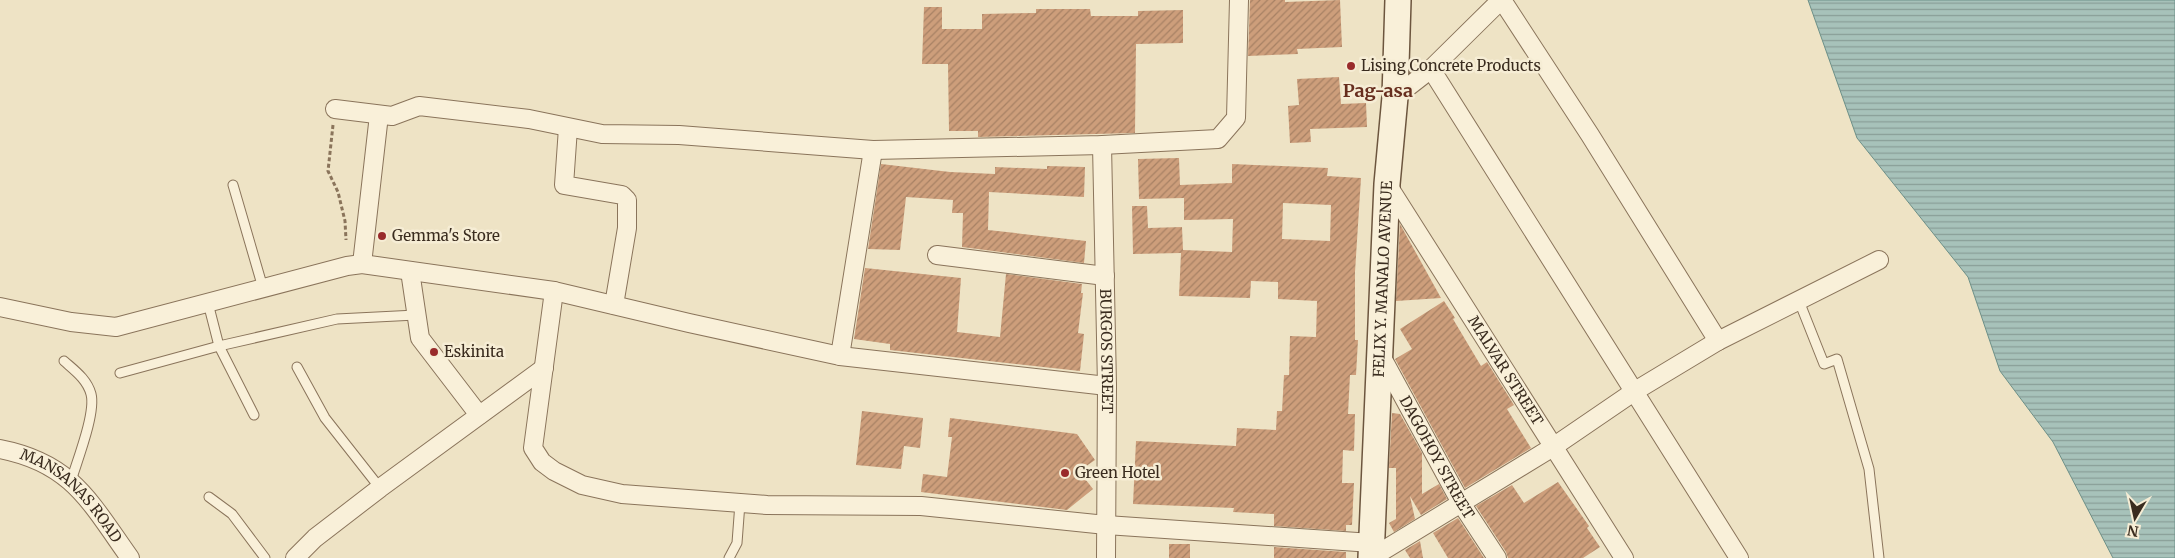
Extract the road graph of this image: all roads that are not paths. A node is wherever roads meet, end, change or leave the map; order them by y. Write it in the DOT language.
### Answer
graph roads {
  1 [pos="1239,0"];
  2 [pos="1398,0"];
  3 [pos="1501,0"];
  4 [pos="1431,69"];
  5 [pos="1394,97"];
  6 [pos="335,109"];
  7 [pos="379,115"];
  8 [pos="568,128"];
  9 [pos="1102,145"];
  10 [pos="873,150"];
  11 [pos="1387,184"];
  12 [pos="233,185"];
  13 [pos="937,255"];
  14 [pos="1880,260"];
  15 [pos="354,265"];
  16 [pos="410,271"];
  17 [pos="1105,276"];
  18 [pos="264,288"];
  19 [pos="554,291"];
  20 [pos="1799,301"];
  21 [pos="208,303"];
  22 [pos="614,305"];
  23 [pos="0,307"];
  24 [pos="416,315"];
  25 [pos="1718,341"];
  26 [pos="219,346"];
  27 [pos="1380,354"];
  28 [pos="840,356"];
  29 [pos="64,361"];
  30 [pos="297,367"];
  31 [pos="544,368"];
  32 [pos="120,373"];
  33 [pos="1106,386"];
  34 [pos="1635,391"];
  35 [pos="254,415"];
  36 [pos="479,415"];
  37 [pos="1553,447"];
  38 [pos="0,449"];
  39 [pos="72,481"];
  40 [pos="380,488"];
  41 [pos="209,497"];
  42 [pos="740,503"];
  43 [pos="1461,503"];
  44 [pos="1106,525"];
  45 [pos="1371,553"];
  46 [pos="130,558"];
  47 [pos="265,558"];
  48 [pos="295,558"];
  49 [pos="729,558"];
  50 [pos="1106,558"];
  51 [pos="1497,558"];
  52 [pos="1624,558"];
  53 [pos="1739,558"];
  54 [pos="1879,558"];
  1 -- 9 [label="street"];
  2 -- 5 [label="main road, FELIX Y. MANALO AVENUE"];
  3 -- 4 [label="street"];
  3 -- 25 [label="street"];
  4 -- 5 [label="street"];
  4 -- 34 [label="street"];
  5 -- 11 [label="main road, FELIX Y. MANALO AVENUE"];
  6 -- 7 [label="street"];
  7 -- 8 [label="street"];
  7 -- 15 [label="street"];
  8 -- 10 [label="street"];
  8 -- 22 [label="street"];
  9 -- 10 [label="street"];
  9 -- 17 [label="street, BURGOS STREET"];
  10 -- 28 [label="street"];
  11 -- 27 [label="main road, FELIX Y. MANALO AVENUE"];
  11 -- 37 [label="street, MALVAR STREET"];
  12 -- 18 [label="lane"];
  13 -- 17 [label="street"];
  14 -- 20 [label="street"];
  15 -- 16 [label="street"];
  15 -- 18 [label="street"];
  16 -- 19 [label="street"];
  16 -- 24 [label="street"];
  17 -- 33 [label="street, BURGOS STREET"];
  18 -- 21 [label="street"];
  19 -- 22 [label="street"];
  19 -- 31 [label="street"];
  20 -- 25 [label="street"];
  20 -- 54 [label="lane"];
  21 -- 23 [label="street"];
  21 -- 26 [label="lane"];
  22 -- 28 [label="street"];
  24 -- 26 [label="lane"];
  24 -- 36 [label="street"];
  25 -- 34 [label="street"];
  26 -- 32 [label="lane"];
  26 -- 35 [label="lane"];
  27 -- 43 [label="street, DAGOHOY STREET"];
  27 -- 45 [label="main road, FELIX Y. MANALO AVENUE"];
  28 -- 33 [label="street"];
  29 -- 39 [label="lane"];
  30 -- 40 [label="lane"];
  31 -- 36 [label="street"];
  31 -- 42 [label="street"];
  33 -- 44 [label="street, BURGOS STREET"];
  34 -- 37 [label="street"];
  34 -- 53 [label="street"];
  36 -- 40 [label="street"];
  37 -- 43 [label="street"];
  37 -- 52 [label="street, MALVAR STREET"];
  38 -- 39 [label="street, MANSANAS ROAD"];
  39 -- 46 [label="street, MANSANAS ROAD"];
  40 -- 48 [label="street"];
  41 -- 47 [label="lane"];
  42 -- 44 [label="street"];
  42 -- 49 [label="lane"];
  43 -- 45 [label="street"];
  43 -- 51 [label="street, DAGOHOY STREET"];
  44 -- 45 [label="street"];
  44 -- 50 [label="street, BURGOS STREET"];
}
